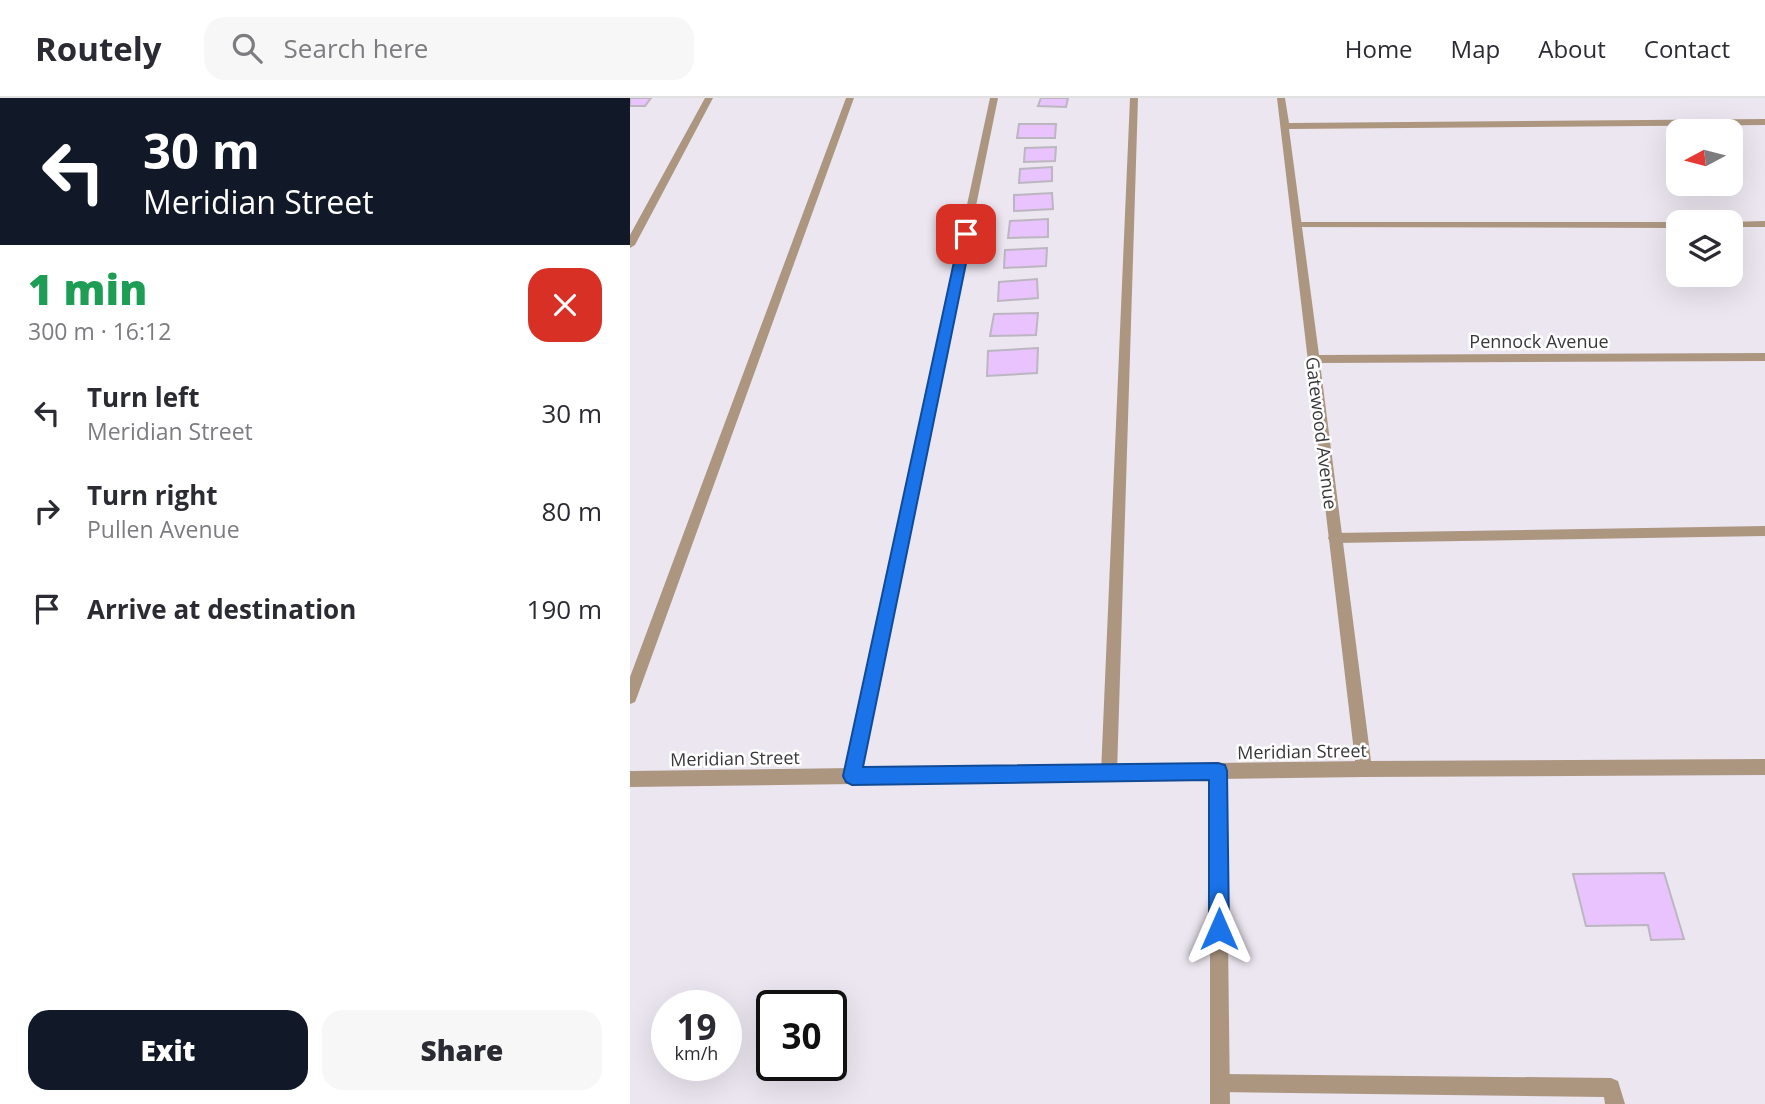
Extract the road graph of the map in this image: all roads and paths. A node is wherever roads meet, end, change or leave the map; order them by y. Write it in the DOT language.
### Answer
graph roads {
  1 [pos="709,98"];
  2 [pos="850,98"];
  3 [pos="994,98"];
  4 [pos="1134,98"];
  5 [pos="1281,98"];
  6 [pos="1765,122"];
  7 [pos="1285,125"];
  8 [pos="1765,224"];
  9 [pos="1297,225"];
  10 [pos="1666,225"];
  11 [pos="1743,225"];
  12 [pos="630,245"];
  13 [pos="1765,357"];
  14 [pos="1313,359"];
  15 [pos="1765,531"];
  16 [pos="1335,538"];
  17 [pos="630,697"];
  18 [pos="1765,768"];
  19 [pos="1364,769"];
  20 [pos="1218,771"];
  21 [pos="1109,773"];
  22 [pos="852,776"];
  23 [pos="630,779"];
  24 [pos="1220,1083"];
  25 [pos="1220,1104"];
  26 [pos="1615,1104"];
  1 -- 12 [label="street"];
  2 -- 17 [label="street"];
  3 -- 22 [label="street"];
  4 -- 21 [label="street"];
  5 -- 7 [label="street, Gatewood Avenue"];
  6 -- 7 [label="street"];
  7 -- 9 [label="street, Gatewood Avenue"];
  8 -- 11 [label="street"];
  9 -- 10 [label="street"];
  9 -- 14 [label="street, Gatewood Avenue"];
  13 -- 14 [label="street, Pennock Avenue"];
  14 -- 16 [label="street, Gatewood Avenue"];
  15 -- 16 [label="street"];
  16 -- 19 [label="street, Gatewood Avenue"];
  18 -- 19 [label="street, Meridian Street"];
  19 -- 20 [label="street, Meridian Street"];
  20 -- 21 [label="street, Meridian Street"];
  20 -- 24 [label="street"];
  21 -- 22 [label="street, Meridian Street"];
  22 -- 23 [label="street, Meridian Street"];
  24 -- 25 [label="street"];
  24 -- 26 [label="street"];
}
